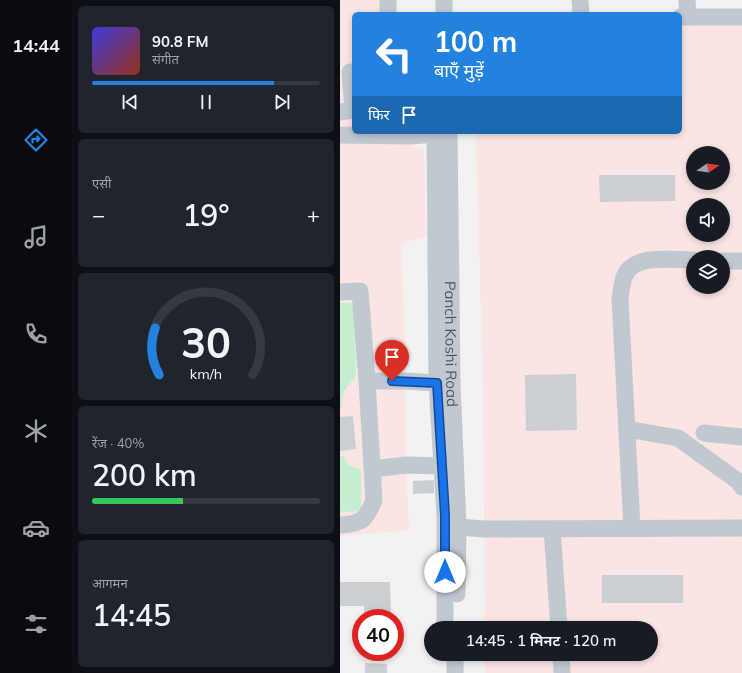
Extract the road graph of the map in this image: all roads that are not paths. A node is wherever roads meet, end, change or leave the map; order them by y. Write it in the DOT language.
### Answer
graph roads {
  1 [pos="388,0"];
  2 [pos="434,0"];
  3 [pos="444,0"];
  4 [pos="580,0"];
  5 [pos="687,0"];
  6 [pos="388,12"];
  7 [pos="434,12"];
  8 [pos="444,12"];
  9 [pos="581,12"];
  10 [pos="684,17"];
  11 [pos="742,17"];
  12 [pos="348,72"];
  13 [pos="352,102"];
  14 [pos="352,110"];
  15 [pos="340,112"];
  16 [pos="432,134"];
  17 [pos="442,134"];
  18 [pos="340,135"];
  19 [pos="686,260"];
  20 [pos="730,261"];
  21 [pos="742,261"];
  22 [pos="340,292"];
  23 [pos="367,381"];
  24 [pos="445,382"];
  25 [pos="627,429"];
  26 [pos="704,433"];
  27 [pos="742,437"];
  28 [pos="442,466"];
  29 [pos="372,469"];
  30 [pos="742,487"];
  31 [pos="340,525"];
  32 [pos="458,528"];
  33 [pos="632,528"];
  34 [pos="742,528"];
  35 [pos="552,529"];
  36 [pos="445,621"];
  37 [pos="456,621"];
  38 [pos="559,621"];
  39 [pos="445,661"];
  40 [pos="455,661"];
  41 [pos="561,661"];
  42 [pos="445,673"];
  43 [pos="455,673"];
  44 [pos="562,673"];
  1 -- 6 [label="street"];
  2 -- 7 [label="street"];
  3 -- 8 [label="street"];
  4 -- 9 [label="street"];
  5 -- 10 [label="street"];
  10 -- 11 [label="street"];
  12 -- 13 [label="street"];
  14 -- 15 [label="street"];
  16 -- 18 [label="street"];
  17 -- 24 [label="street, Panch Koshi Road"];
  19 -- 25 [label="street"];
  20 -- 21 [label="street"];
  22 -- 23 [label="street"];
  23 -- 24 [label="street"];
  23 -- 29 [label="street"];
  24 -- 28 [label="street"];
  24 -- 32 [label="street, Panch Koshi Road"];
  25 -- 30 [label="street"];
  25 -- 33 [label="street"];
  26 -- 27 [label="street"];
  28 -- 29 [label="street"];
  28 -- 36 [label="street"];
  29 -- 31 [label="street"];
  32 -- 35 [label="street"];
  32 -- 37 [label="street, Panch Koshi Road"];
  33 -- 34 [label="street"];
  33 -- 35 [label="street"];
  35 -- 38 [label="street"];
  39 -- 42 [label="street"];
  40 -- 43 [label="street"];
  41 -- 44 [label="street"];
}
